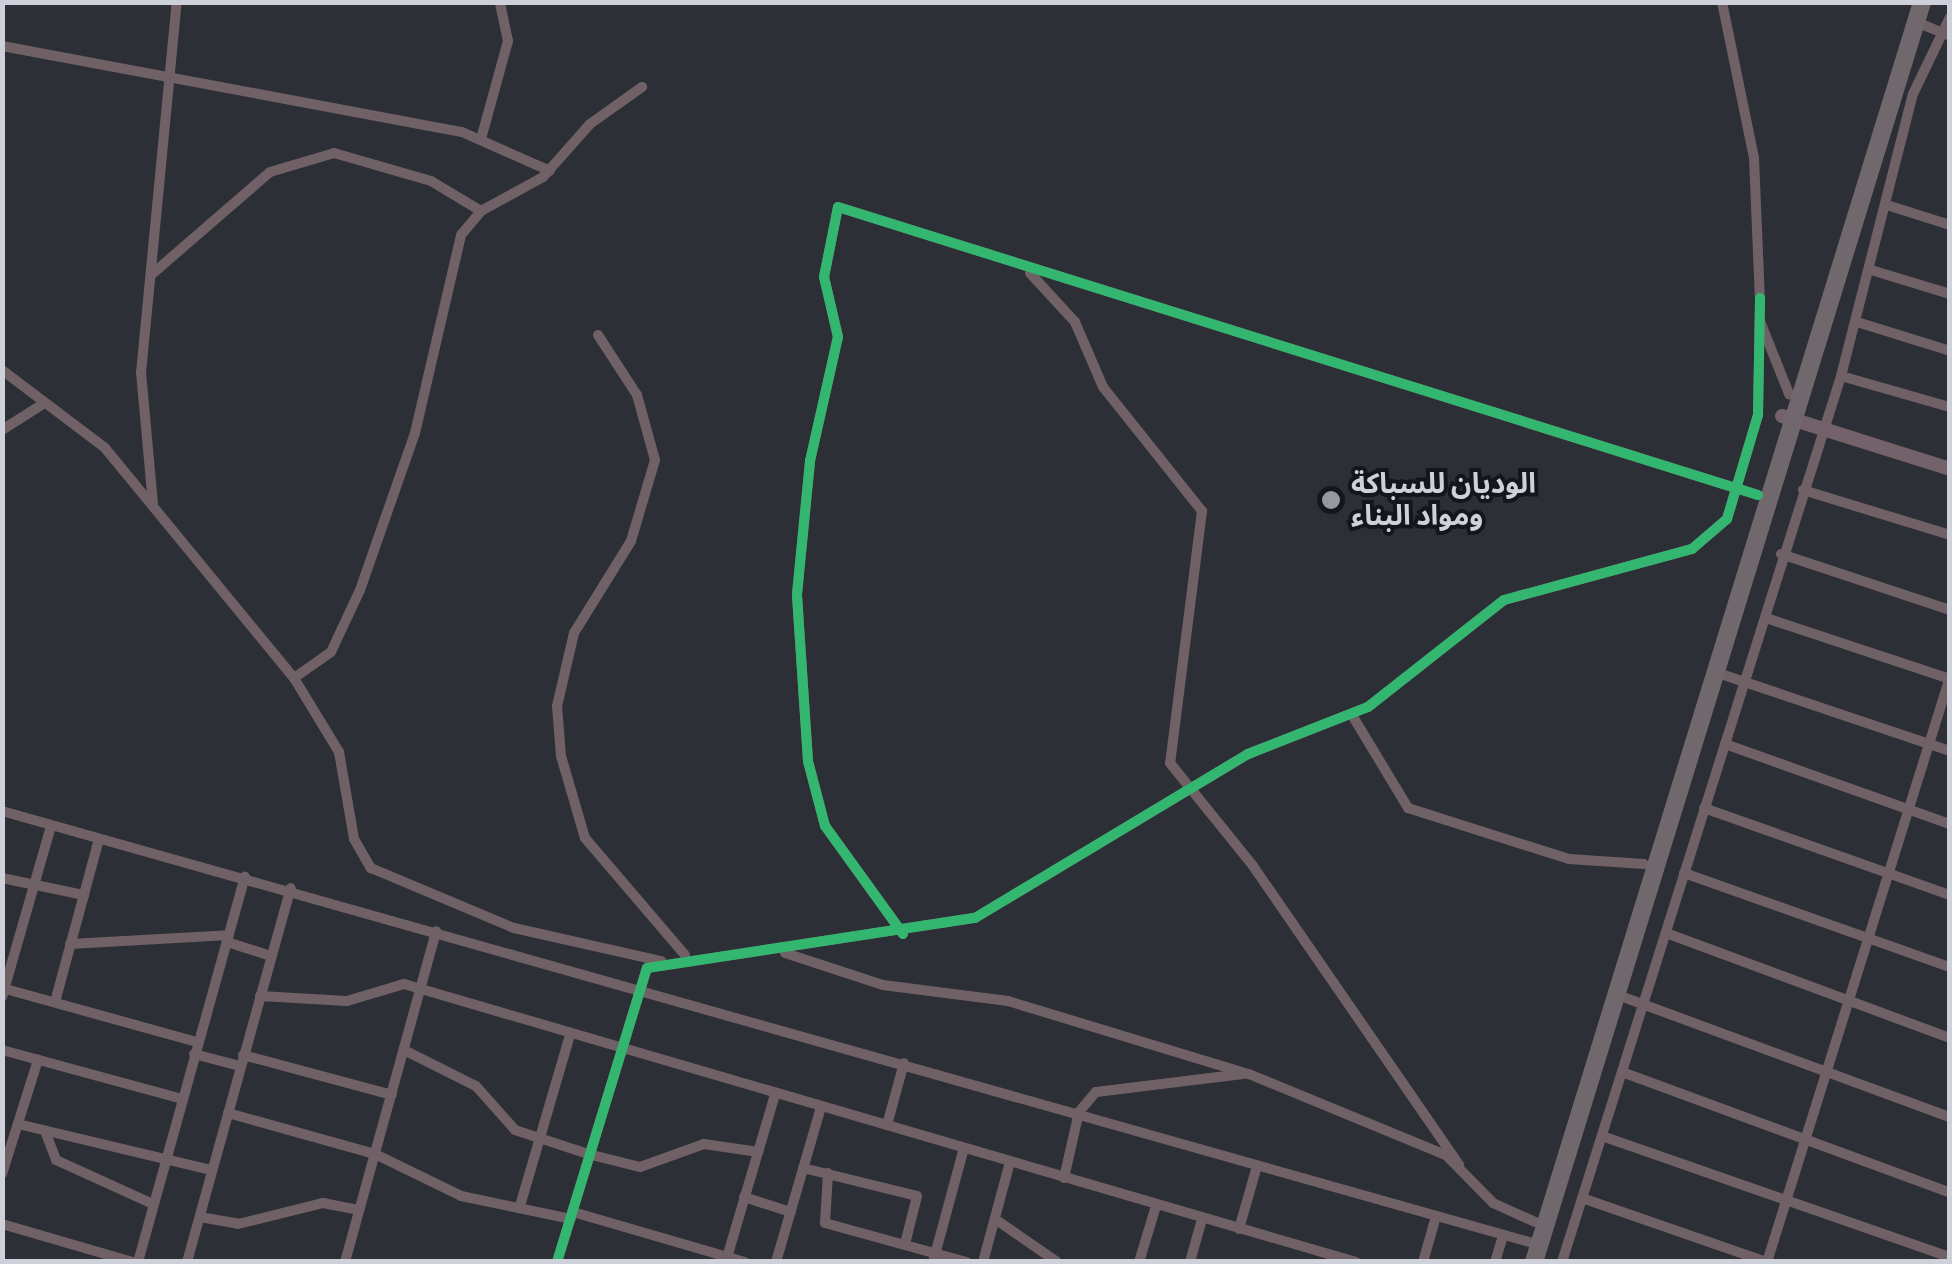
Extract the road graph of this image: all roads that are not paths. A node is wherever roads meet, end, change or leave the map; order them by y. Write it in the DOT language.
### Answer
graph roads {
  1 [pos="176,2"];
  2 [pos="500,2"];
  3 [pos="1722,2"];
  4 [pos="1911,2"];
  5 [pos="1922,2"];
  6 [pos="1950,16"];
  7 [pos="1916,22"];
  8 [pos="1944,33"];
  9 [pos="2,46"];
  10 [pos="166,79"];
  11 [pos="642,87"];
  12 [pos="481,139"];
  13 [pos="550,171"];
  14 [pos="1890,206"];
  15 [pos="481,211"];
  16 [pos="1950,225"];
  17 [pos="1026,268"];
  18 [pos="1871,270"];
  19 [pos="151,275"];
  20 [pos="1950,294"];
  21 [pos="1760,298"];
  22 [pos="1857,322"];
  23 [pos="598,334"];
  24 [pos="1950,350"];
  25 [pos="2,370"];
  26 [pos="1841,376"];
  27 [pos="1789,394"];
  28 [pos="44,404"];
  29 [pos="1950,407"];
  30 [pos="1788,418"];
  31 [pos="1825,429"];
  32 [pos="2,430"];
  33 [pos="1950,469"];
  34 [pos="1736,490"];
  35 [pos="1804,490"];
  36 [pos="1758,495"];
  37 [pos="153,505"];
  38 [pos="1950,535"];
  39 [pos="1781,554"];
  40 [pos="1950,610"];
  41 [pos="1766,618"];
  42 [pos="1715,672"];
  43 [pos="294,678"];
  44 [pos="1949,679"];
  45 [pos="1747,682"];
  46 [pos="1352,716"];
  47 [pos="1724,744"];
  48 [pos="1926,744"];
  49 [pos="1950,751"];
  50 [pos="1192,788"];
  51 [pos="1704,808"];
  52 [pos="1906,809"];
  53 [pos="2,811"];
  54 [pos="1950,824"];
  55 [pos="51,826"];
  56 [pos="99,839"];
  57 [pos="1644,864"];
  58 [pos="1684,872"];
  59 [pos="1887,873"];
  60 [pos="245,877"];
  61 [pos="2,878"];
  62 [pos="36,882"];
  63 [pos="291,888"];
  64 [pos="1950,894"];
  65 [pos="84,895"];
  66 [pos="436,931"];
  67 [pos="1666,933"];
  68 [pos="903,934"];
  69 [pos="1868,938"];
  70 [pos="228,939"];
  71 [pos="70,944"];
  72 [pos="779,950"];
  73 [pos="271,956"];
  74 [pos="686,956"];
  75 [pos="661,961"];
  76 [pos="1950,968"];
  77 [pos="637,985"];
  78 [pos="421,990"];
  79 [pos="3,991"];
  80 [pos="1616,994"];
  81 [pos="260,996"];
  82 [pos="1848,1001"];
  83 [pos="54,1002"];
  84 [pos="1644,1004"];
  85 [pos="570,1034"];
  86 [pos="1950,1038"];
  87 [pos="196,1048"];
  88 [pos="618,1048"];
  89 [pos="2,1050"];
  90 [pos="406,1051"];
  91 [pos="38,1060"];
  92 [pos="242,1061"];
  93 [pos="904,1063"];
  94 [pos="1622,1072"];
  95 [pos="1826,1072"];
  96 [pos="1249,1074"];
  97 [pos="775,1094"];
  98 [pos="392,1095"];
  99 [pos="182,1099"];
  100 [pos="821,1107"];
  101 [pos="1079,1112"];
  102 [pos="228,1113"];
  103 [pos="1950,1117"];
  104 [pos="18,1124"];
  105 [pos="887,1125"];
  106 [pos="44,1131"];
  107 [pos="1602,1136"];
  108 [pos="1804,1139"];
  109 [pos="540,1140"];
  110 [pos="964,1148"];
  111 [pos="758,1152"];
  112 [pos="375,1154"];
  113 [pos="588,1154"];
  114 [pos="165,1158"];
  115 [pos="4,1160"];
  116 [pos="1010,1162"];
  117 [pos="1256,1166"];
  118 [pos="1459,1166"];
  119 [pos="803,1168"];
  120 [pos="211,1170"];
  121 [pos="828,1173"];
  122 [pos="2,1174"];
  123 [pos="1064,1178"];
  124 [pos="1950,1193"];
  125 [pos="744,1198"];
  126 [pos="1582,1198"];
  127 [pos="1784,1200"];
  128 [pos="153,1204"];
  129 [pos="520,1206"];
  130 [pos="1156,1206"];
  131 [pos="359,1210"];
  132 [pos="791,1212"];
  133 [pos="200,1216"];
  134 [pos="572,1216"];
  135 [pos="1436,1216"];
  136 [pos="995,1219"];
  137 [pos="1202,1219"];
  138 [pos="1534,1222"];
  139 [pos="2,1224"];
  140 [pos="1239,1229"];
  141 [pos="1503,1235"];
  142 [pos="1529,1242"];
  143 [pos="905,1244"];
  144 [pos="934,1257"];
  145 [pos="1950,1257"];
  146 [pos="726,1259"];
  147 [pos="1355,1261"];
  148 [pos="135,1262"];
  149 [pos="188,1262"];
  150 [pos="345,1262"];
  151 [pos="557,1262"];
  152 [pos="746,1262"];
  153 [pos="776,1262"];
  154 [pos="967,1262"];
  155 [pos="983,1262"];
  156 [pos="1058,1262"];
  157 [pos="1139,1262"];
  158 [pos="1190,1262"];
  159 [pos="1423,1262"];
  160 [pos="1495,1262"];
  161 [pos="1523,1262"];
  162 [pos="1534,1262"];
  163 [pos="1562,1262"];
  164 [pos="1767,1262"];
  1 -- 10 [label="street"];
  2 -- 12 [label="street"];
  3 -- 21 [label="street"];
  4 -- 27 [label="highway"];
  5 -- 7 [label="highway"];
  6 -- 8 [label="street"];
  7 -- 8 [label="street"];
  7 -- 30 [label="highway"];
  8 -- 14 [label="street"];
  9 -- 10 [label="street"];
  10 -- 12 [label="street"];
  10 -- 19 [label="street"];
  11 -- 13 [label="street"];
  12 -- 13 [label="street"];
  13 -- 15 [label="street"];
  14 -- 16 [label="street"];
  14 -- 18 [label="street"];
  15 -- 19 [label="street"];
  15 -- 43 [label="street"];
  17 -- 34 [label="street"];
  17 -- 50 [label="street"];
  17 -- 68 [label="street"];
  18 -- 20 [label="street"];
  18 -- 22 [label="street"];
  19 -- 37 [label="street"];
  21 -- 27 [label="street"];
  21 -- 34 [label="street"];
  22 -- 24 [label="street"];
  22 -- 26 [label="street"];
  23 -- 74 [label="street"];
  25 -- 28 [label="street"];
  26 -- 29 [label="street"];
  26 -- 31 [label="street"];
  27 -- 30 [label="highway"];
  28 -- 32 [label="street"];
  28 -- 37 [label="street"];
  30 -- 31 [label="street"];
  30 -- 36 [label="highway"];
  30 -- 42 [label="highway"];
  31 -- 33 [label="street"];
  31 -- 35 [label="street"];
  34 -- 36 [label="street"];
  34 -- 46 [label="street"];
  35 -- 38 [label="street"];
  35 -- 39 [label="street"];
  36 -- 57 [label="highway"];
  37 -- 43 [label="street"];
  39 -- 40 [label="street"];
  39 -- 41 [label="street"];
  41 -- 44 [label="street"];
  41 -- 45 [label="street"];
  42 -- 45 [label="street"];
  42 -- 80 [label="highway"];
  43 -- 75 [label="street"];
  44 -- 48 [label="street"];
  45 -- 47 [label="street"];
  45 -- 48 [label="street"];
  46 -- 50 [label="street"];
  46 -- 57 [label="street"];
  47 -- 51 [label="street"];
  47 -- 52 [label="street"];
  48 -- 49 [label="street"];
  48 -- 52 [label="street"];
  50 -- 68 [label="street"];
  50 -- 118 [label="street"];
  51 -- 58 [label="street"];
  51 -- 59 [label="street"];
  52 -- 54 [label="street"];
  52 -- 59 [label="street"];
  53 -- 55 [label="street"];
  55 -- 56 [label="street"];
  55 -- 62 [label="street"];
  56 -- 60 [label="street"];
  56 -- 65 [label="street"];
  57 -- 138 [label="highway"];
  58 -- 67 [label="street"];
  58 -- 69 [label="street"];
  59 -- 64 [label="street"];
  59 -- 69 [label="street"];
  60 -- 63 [label="street"];
  60 -- 70 [label="street"];
  61 -- 62 [label="street"];
  62 -- 65 [label="street"];
  62 -- 79 [label="street"];
  63 -- 66 [label="street"];
  63 -- 73 [label="street"];
  65 -- 71 [label="street"];
  66 -- 77 [label="street"];
  66 -- 78 [label="street"];
  67 -- 82 [label="street"];
  67 -- 84 [label="street"];
  68 -- 72 [label="street"];
  69 -- 76 [label="street"];
  69 -- 82 [label="street"];
  70 -- 71 [label="street"];
  70 -- 73 [label="street"];
  70 -- 87 [label="street"];
  71 -- 83 [label="street"];
  72 -- 74 [label="street"];
  72 -- 96 [label="street"];
  73 -- 81 [label="street"];
  74 -- 75 [label="street"];
  75 -- 77 [label="street"];
  77 -- 88 [label="street"];
  77 -- 93 [label="street"];
  78 -- 81 [label="street"];
  78 -- 85 [label="street"];
  78 -- 90 [label="street"];
  79 -- 83 [label="street"];
  80 -- 84 [label="street"];
  80 -- 162 [label="highway"];
  81 -- 92 [label="street"];
  82 -- 86 [label="street"];
  82 -- 95 [label="street"];
  83 -- 87 [label="street"];
  84 -- 94 [label="street"];
  84 -- 95 [label="street"];
  85 -- 88 [label="street"];
  85 -- 109 [label="street"];
  87 -- 92 [label="street"];
  87 -- 99 [label="street"];
  88 -- 97 [label="street"];
  88 -- 113 [label="street"];
  89 -- 91 [label="street"];
  90 -- 98 [label="street"];
  90 -- 109 [label="street"];
  91 -- 99 [label="street"];
  91 -- 104 [label="street"];
  92 -- 98 [label="street"];
  92 -- 102 [label="street"];
  93 -- 101 [label="street"];
  93 -- 105 [label="street"];
  94 -- 107 [label="street"];
  94 -- 108 [label="street"];
  95 -- 103 [label="street"];
  95 -- 108 [label="street"];
  96 -- 101 [label="street"];
  96 -- 118 [label="street"];
  97 -- 100 [label="street"];
  97 -- 111 [label="street"];
  98 -- 112 [label="street"];
  99 -- 114 [label="street"];
  100 -- 105 [label="street"];
  100 -- 119 [label="street"];
  101 -- 117 [label="street"];
  101 -- 123 [label="street"];
  102 -- 112 [label="street"];
  102 -- 120 [label="street"];
  104 -- 106 [label="street"];
  104 -- 115 [label="street"];
  105 -- 110 [label="street"];
  106 -- 114 [label="street"];
  106 -- 128 [label="street"];
  107 -- 126 [label="street"];
  107 -- 127 [label="street"];
  108 -- 124 [label="street"];
  108 -- 127 [label="street"];
  109 -- 113 [label="street"];
  109 -- 129 [label="street"];
  110 -- 116 [label="street"];
  110 -- 144 [label="street"];
  111 -- 113 [label="street"];
  111 -- 125 [label="street"];
  112 -- 129 [label="street"];
  112 -- 131 [label="street"];
  113 -- 134 [label="street"];
  114 -- 120 [label="street"];
  114 -- 128 [label="street"];
  115 -- 122 [label="street"];
  116 -- 123 [label="street"];
  116 -- 136 [label="street"];
  117 -- 135 [label="street"];
  117 -- 140 [label="street"];
  118 -- 138 [label="street"];
  119 -- 121 [label="street"];
  119 -- 132 [label="street"];
  120 -- 133 [label="street"];
  121 -- 143 [label="street"];
  121 -- 143 [label="street"];
  123 -- 130 [label="street"];
  125 -- 132 [label="street"];
  125 -- 146 [label="street"];
  126 -- 163 [label="street"];
  126 -- 164 [label="street"];
  127 -- 145 [label="street"];
  127 -- 164 [label="street"];
  128 -- 148 [label="street"];
  129 -- 134 [label="street"];
  130 -- 137 [label="street"];
  130 -- 157 [label="street"];
  131 -- 133 [label="street"];
  131 -- 150 [label="street"];
  132 -- 153 [label="street"];
  133 -- 149 [label="street"];
  134 -- 146 [label="street"];
  134 -- 151 [label="street"];
  135 -- 141 [label="street"];
  135 -- 159 [label="street"];
  136 -- 155 [label="street"];
  136 -- 156 [label="street"];
  137 -- 140 [label="street"];
  137 -- 158 [label="street"];
  138 -- 142 [label="highway"];
  139 -- 148 [label="street"];
  140 -- 147 [label="street"];
  141 -- 142 [label="street"];
  141 -- 160 [label="street"];
  142 -- 161 [label="highway"];
  143 -- 144 [label="street"];
  144 -- 154 [label="street"];
  146 -- 152 [label="street"];
}
